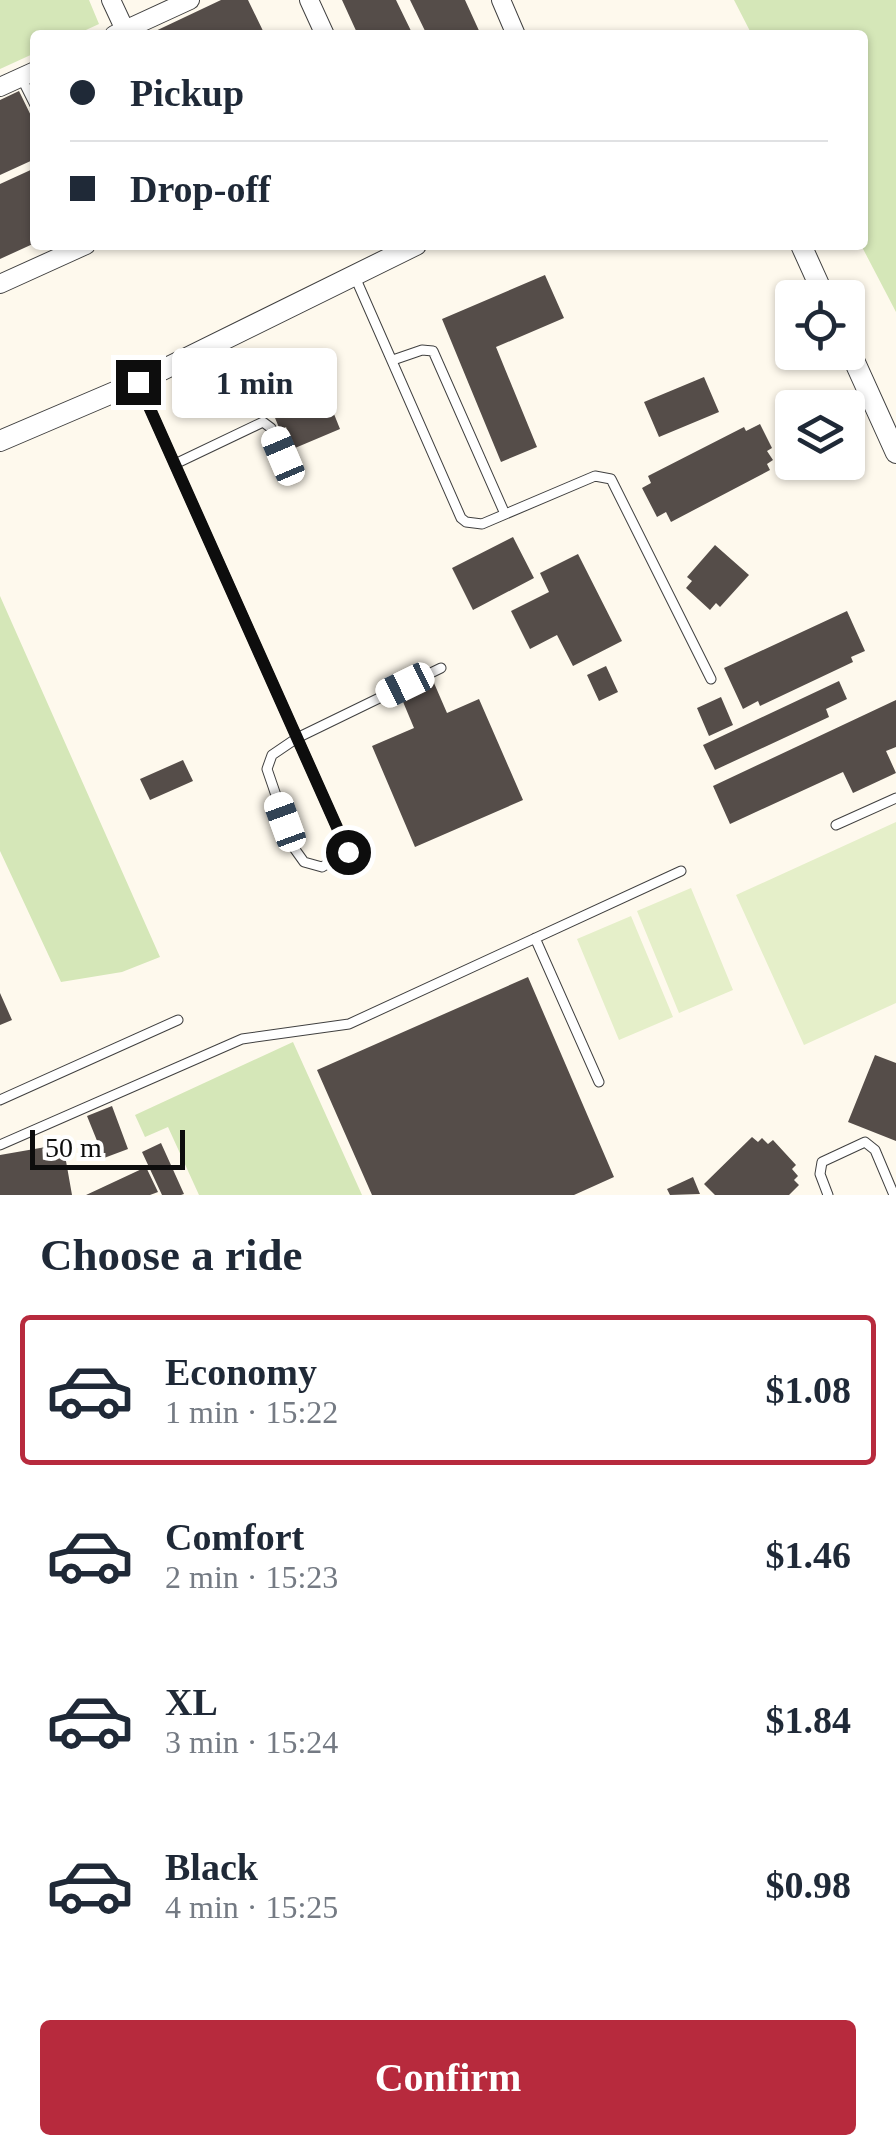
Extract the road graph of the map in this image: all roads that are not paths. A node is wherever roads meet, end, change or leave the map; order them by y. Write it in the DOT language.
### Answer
graph roads {
  1 [pos="111,0"];
  2 [pos="190,0"];
  3 [pos="309,0"];
  4 [pos="501,0"];
  5 [pos="118,30"];
  6 [pos="123,30"];
  7 [pos="323,30"];
  8 [pos="514,30"];
  9 [pos="28,74"];
  10 [pos="0,87"];
  11 [pos="75,250"];
  12 [pos="406,250"];
  13 [pos="803,250"];
  14 [pos="355,276"];
  15 [pos="817,280"];
  16 [pos="0,284"];
  17 [pos="393,360"];
  18 [pos="859,370"];
  19 [pos="138,382"];
  20 [pos="0,441"];
  21 [pos="896,452"];
  22 [pos="283,456"];
  23 [pos="175,464"];
  24 [pos="505,514"];
  25 [pos="441,668"];
  26 [pos="711,680"];
  27 [pos="297,738"];
  28 [pos="896,798"];
  29 [pos="836,825"];
  30 [pos="681,871"];
  31 [pos="534,938"];
  32 [pos="178,1020"];
  33 [pos="599,1082"];
  34 [pos="0,1100"];
  35 [pos="0,1146"];
  36 [pos="828,1195"];
  37 [pos="894,1195"];
  1 -- 5 [label="street"];
  2 -- 6 [label="street"];
  3 -- 7 [label="street"];
  4 -- 8 [label="street"];
  9 -- 10 [label="street"];
  11 -- 16 [label="street"];
  12 -- 14 [label="street"];
  13 -- 15 [label="street"];
  14 -- 17 [label="lane"];
  14 -- 19 [label="street"];
  17 -- 24 [label="lane"];
  17 -- 24 [label="lane"];
  18 -- 21 [label="street"];
  19 -- 20 [label="street"];
  19 -- 23 [label="lane"];
  22 -- 23 [label="lane"];
  23 -- 27 [label="lane"];
  24 -- 26 [label="lane"];
  25 -- 27 [label="lane"];
  27 -- 27 [label="lane"];
  28 -- 29 [label="lane"];
  30 -- 31 [label="lane"];
  31 -- 33 [label="lane"];
  31 -- 35 [label="lane"];
  32 -- 34 [label="lane"];
  36 -- 37 [label="lane"];
}
